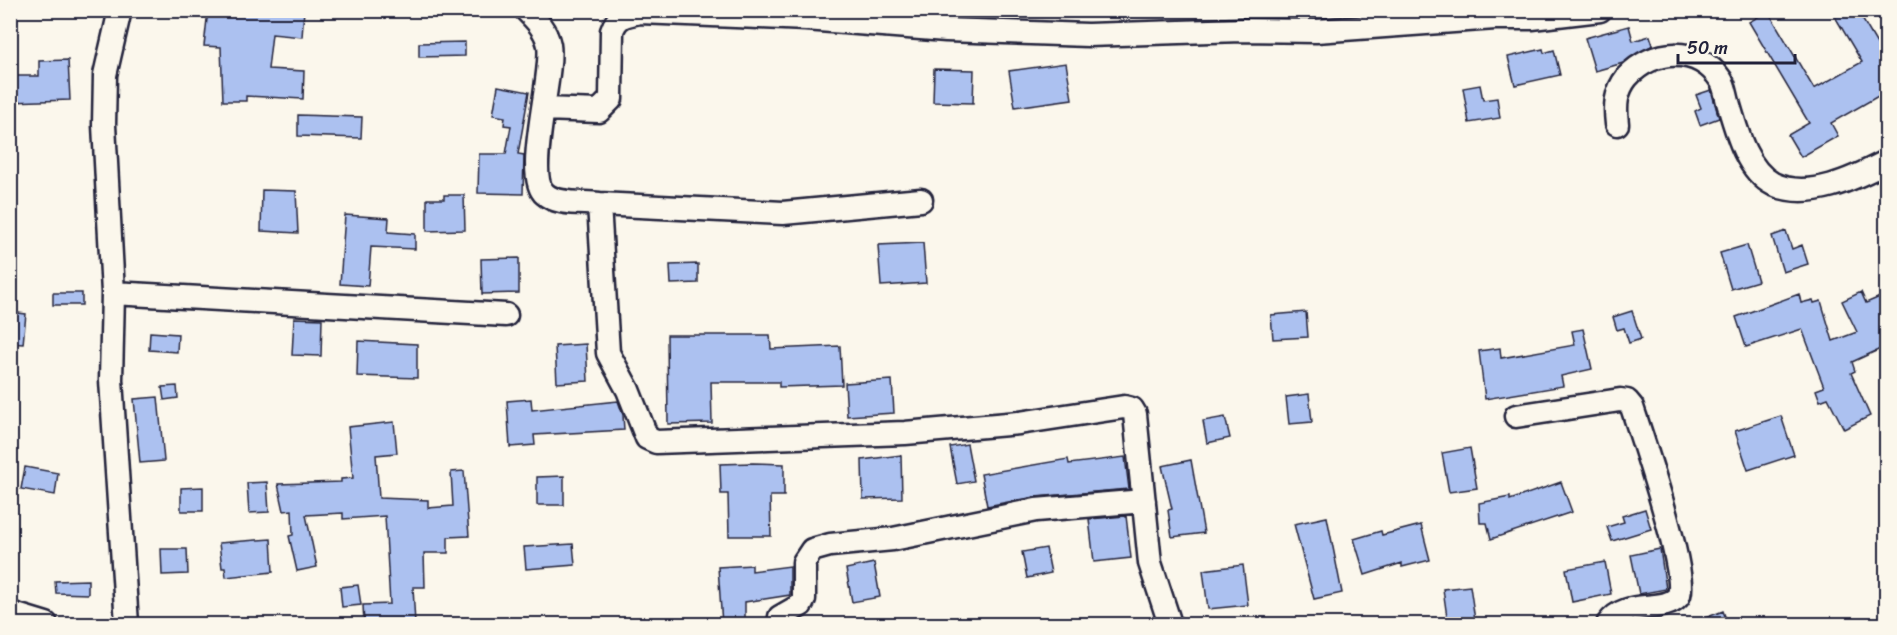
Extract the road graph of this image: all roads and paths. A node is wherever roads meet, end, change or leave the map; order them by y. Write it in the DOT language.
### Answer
graph roads {
  1 [pos="120,10"];
  2 [pos="526,10"];
  3 [pos="1600,10"];
  4 [pos="544,109"];
  5 [pos="1617,124"];
  6 [pos="1887,162"];
  7 [pos="921,200"];
  8 [pos="599,204"];
  9 [pos="113,293"];
  10 [pos="506,315"];
  11 [pos="1516,416"];
  12 [pos="1144,501"];
  13 [pos="10,614"];
  14 [pos="46,624"];
  15 [pos="127,624"];
  16 [pos="779,624"];
  17 [pos="1170,624"];
  18 [pos="1608,624"];
  1 -- 9 [label="street"];
  2 -- 4 [label="street"];
  3 -- 4 [label="street"];
  4 -- 8 [label="street"];
  5 -- 6 [label="street"];
  7 -- 8 [label="street"];
  8 -- 12 [label="street"];
  9 -- 10 [label="street"];
  9 -- 15 [label="street"];
  11 -- 18 [label="street"];
  12 -- 16 [label="street"];
  12 -- 17 [label="street"];
  13 -- 14 [label="street"];
}
